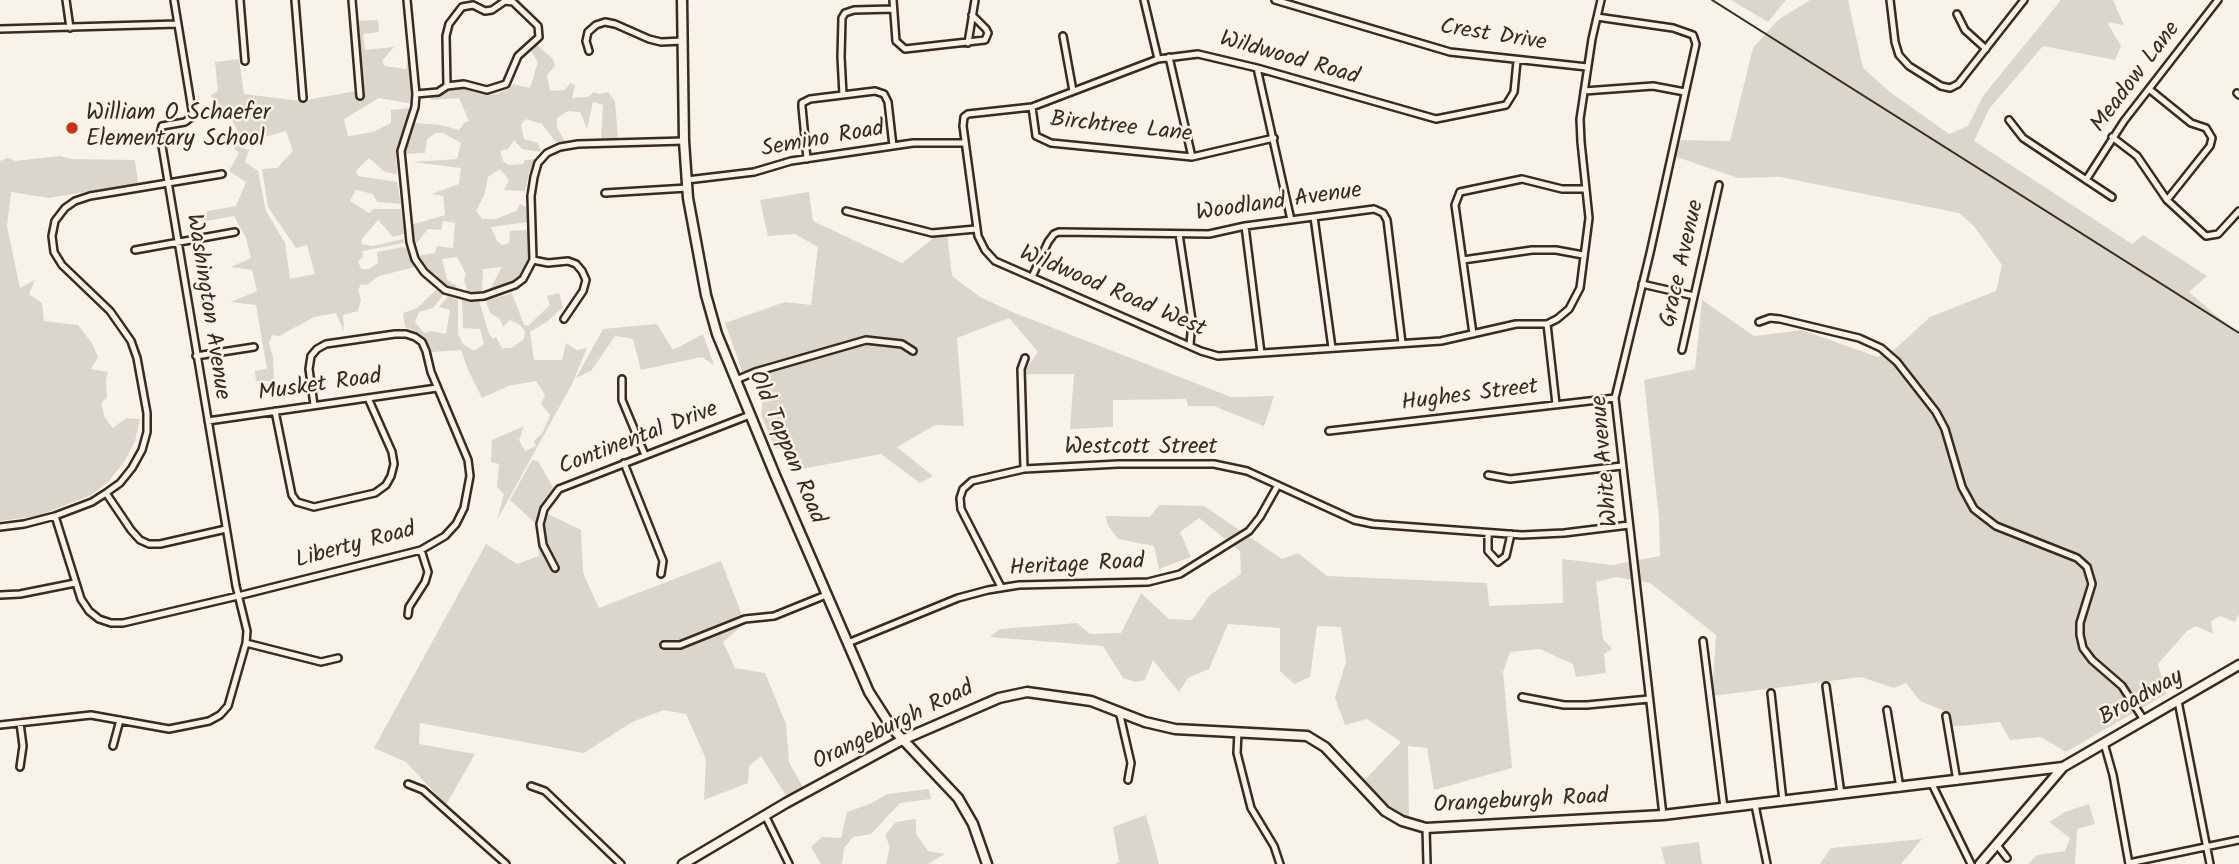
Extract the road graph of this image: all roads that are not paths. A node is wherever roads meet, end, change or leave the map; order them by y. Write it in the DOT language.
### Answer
graph roads {
  1 [pos="66,0"];
  2 [pos="174,0"];
  3 [pos="240,0"];
  4 [pos="295,0"];
  5 [pos="352,0"];
  6 [pos="407,0"];
  7 [pos="682,0"];
  8 [pos="893,0"];
  9 [pos="975,0"];
  10 [pos="1144,0"];
  11 [pos="1275,0"];
  12 [pos="1302,0"];
  13 [pos="1601,0"];
  14 [pos="1891,0"];
  15 [pos="2025,0"];
  16 [pos="2218,0"];
  17 [pos="1300,7"];
  18 [pos="893,9"];
  19 [pos="1957,14"];
  20 [pos="972,15"];
  21 [pos="1597,16"];
  22 [pos="178,24"];
  23 [pos="70,28"];
  24 [pos="0,29"];
  25 [pos="1063,36"];
  26 [pos="683,41"];
  27 [pos="968,43"];
  28 [pos="1986,49"];
  29 [pos="589,51"];
  30 [pos="1169,57"];
  31 [pos="1158,59"];
  32 [pos="244,61"];
  33 [pos="1517,61"];
  34 [pos="1587,67"];
  35 [pos="1257,68"];
  36 [pos="447,86"];
  37 [pos="2149,89"];
  38 [pos="1073,91"];
  39 [pos="1584,91"];
  40 [pos="1685,92"];
  41 [pos="416,94"];
  42 [pos="844,95"];
  43 [pos="360,96"];
  44 [pos="303,97"];
  45 [pos="1032,107"];
  46 [pos="2008,120"];
  47 [pos="2112,137"];
  48 [pos="1274,138"];
  49 [pos="684,141"];
  50 [pos="965,143"];
  51 [pos="893,146"];
  52 [pos="1192,157"];
  53 [pos="807,159"];
  54 [pos="222,174"];
  55 [pos="2086,180"];
  56 [pos="168,183"];
  57 [pos="687,184"];
  58 [pos="1719,185"];
  59 [pos="1586,189"];
  60 [pos="606,193"];
  61 [pos="2112,197"];
  62 [pos="2166,200"];
  63 [pos="846,211"];
  64 [pos="2239,211"];
  65 [pos="1314,217"];
  66 [pos="1291,220"];
  67 [pos="1245,226"];
  68 [pos="976,229"];
  69 [pos="235,232"];
  70 [pos="1179,234"];
  71 [pos="177,242"];
  72 [pos="135,250"];
  73 [pos="1583,255"];
  74 [pos="533,260"];
  75 [pos="1463,260"];
  76 [pos="1032,277"];
  77 [pos="1643,284"];
  78 [pos="1694,296"];
  79 [pos="564,318"];
  80 [pos="1759,322"];
  81 [pos="1547,324"];
  82 [pos="1473,334"];
  83 [pos="1402,343"];
  84 [pos="1190,345"];
  85 [pos="254,347"];
  86 [pos="1332,348"];
  87 [pos="1682,350"];
  88 [pos="913,351"];
  89 [pos="1261,353"];
  90 [pos="196,356"];
  91 [pos="1025,358"];
  92 [pos="622,379"];
  93 [pos="736,380"];
  94 [pos="437,388"];
  95 [pos="368,398"];
  96 [pos="1615,398"];
  97 [pos="1556,404"];
  98 [pos="314,405"];
  99 [pos="275,411"];
  100 [pos="750,415"];
  101 [pos="208,421"];
  102 [pos="1329,431"];
  103 [pos="645,455"];
  104 [pos="624,463"];
  105 [pos="1622,466"];
  106 [pos="1024,469"];
  107 [pos="1488,475"];
  108 [pos="1278,485"];
  109 [pos="106,493"];
  110 [pos="55,516"];
  111 [pos="1629,525"];
  112 [pos="0,527"];
  113 [pos="226,529"];
  114 [pos="1488,533"];
  115 [pos="1511,534"];
  116 [pos="421,550"];
  117 [pos="555,568"];
  118 [pos="661,574"];
  119 [pos="75,583"];
  120 [pos="1001,587"];
  121 [pos="826,594"];
  122 [pos="0,595"];
  123 [pos="238,596"];
  124 [pos="408,615"];
  125 [pos="1703,642"];
  126 [pos="246,643"];
  127 [pos="848,643"];
  128 [pos="664,646"];
  129 [pos="338,658"];
  130 [pos="2239,665"];
  131 [pos="1826,686"];
  132 [pos="1770,693"];
  133 [pos="1522,697"];
  134 [pos="1648,699"];
  135 [pos="2178,701"];
  136 [pos="1887,710"];
  137 [pos="1119,711"];
  138 [pos="1946,716"];
  139 [pos="120,720"];
  140 [pos="2144,720"];
  141 [pos="20,723"];
  142 [pos="0,725"];
  143 [pos="1238,732"];
  144 [pos="902,740"];
  145 [pos="2104,743"];
  146 [pos="113,746"];
  147 [pos="20,767"];
  148 [pos="2063,767"];
  149 [pos="1128,779"];
  150 [pos="1957,781"];
  151 [pos="408,784"];
  152 [pos="1932,784"];
  153 [pos="531,786"];
  154 [pos="1900,788"];
  155 [pos="1841,794"];
  156 [pos="1783,801"];
  157 [pos="1755,804"];
  158 [pos="1724,808"];
  159 [pos="765,815"];
  160 [pos="1663,815"];
  161 [pos="1426,828"];
  162 [pos="2239,840"];
  163 [pos="1997,845"];
  164 [pos="2207,847"];
  165 [pos="2007,858"];
  166 [pos="786,863"];
  167 [pos="506,864"];
  168 [pos="621,864"];
  169 [pos="683,864"];
  170 [pos="987,864"];
  171 [pos="1280,864"];
  172 [pos="1427,864"];
  173 [pos="1759,864"];
  174 [pos="1766,864"];
  175 [pos="1971,864"];
  176 [pos="1980,864"];
  177 [pos="2129,864"];
  178 [pos="2210,864"];
  1 -- 23 [label="street"];
  2 -- 22 [label="street, Washington Avenue"];
  3 -- 32 [label="street"];
  4 -- 44 [label="street"];
  5 -- 43 [label="street"];
  6 -- 41 [label="street"];
  7 -- 26 [label="street, Old Tappan Road"];
  8 -- 18 [label="street"];
  9 -- 20 [label="street"];
  10 -- 31 [label="street"];
  11 -- 17 [label="street, Crest Drive"];
  12 -- 17 [label="street"];
  13 -- 21 [label="street"];
  14 -- 28 [label="street"];
  15 -- 28 [label="street"];
  16 -- 37 [label="street, Meadow Lane"];
  17 -- 33 [label="street, Crest Drive"];
  18 -- 27 [label="street"];
  18 -- 42 [label="street"];
  19 -- 28 [label="street"];
  20 -- 27 [label="street"];
  20 -- 27 [label="street"];
  21 -- 34 [label="street"];
  21 -- 40 [label="street, White Avenue"];
  22 -- 23 [label="street"];
  22 -- 56 [label="street, Washington Avenue"];
  23 -- 24 [label="street"];
  25 -- 38 [label="street"];
  26 -- 29 [label="street"];
  26 -- 49 [label="street, Old Tappan Road"];
  30 -- 31 [label="street, Wildwood Road"];
  30 -- 35 [label="street, Wildwood Road"];
  30 -- 52 [label="street"];
  31 -- 38 [label="street, Wildwood Road"];
  33 -- 34 [label="street, Crest Drive"];
  33 -- 35 [label="street, Wildwood Road"];
  34 -- 39 [label="street"];
  35 -- 48 [label="street"];
  36 -- 36 [label="street"];
  36 -- 41 [label="street"];
  37 -- 47 [label="street, Meadow Lane"];
  37 -- 62 [label="street"];
  38 -- 45 [label="street, Wildwood Road"];
  39 -- 40 [label="street"];
  39 -- 59 [label="street"];
  40 -- 77 [label="street, White Avenue"];
  41 -- 74 [label="street"];
  42 -- 51 [label="street"];
  42 -- 53 [label="street"];
  45 -- 50 [label="street, Wildwood Road"];
  45 -- 52 [label="street, Birchtree Lane"];
  46 -- 55 [label="street"];
  47 -- 55 [label="street, Meadow Lane"];
  47 -- 62 [label="street"];
  48 -- 52 [label="street, Birchtree Lane"];
  48 -- 66 [label="street"];
  49 -- 57 [label="street, Old Tappan Road"];
  49 -- 74 [label="street"];
  50 -- 51 [label="street, Semino Road"];
  50 -- 68 [label="street, Wildwood Road West"];
  51 -- 53 [label="street, Semino Road"];
  53 -- 57 [label="street, Semino Road"];
  54 -- 56 [label="street"];
  55 -- 61 [label="street"];
  56 -- 71 [label="street, Washington Avenue"];
  56 -- 109 [label="street"];
  57 -- 60 [label="street, Semino Road"];
  57 -- 93 [label="street, Old Tappan Road"];
  58 -- 78 [label="street, Grace Avenue"];
  59 -- 73 [label="street"];
  59 -- 75 [label="street"];
  62 -- 64 [label="street"];
  63 -- 68 [label="street"];
  65 -- 66 [label="street, Woodland Avenue"];
  65 -- 83 [label="street, Woodland Avenue"];
  65 -- 86 [label="street"];
  66 -- 67 [label="street, Woodland Avenue"];
  67 -- 70 [label="street, Woodland Avenue"];
  67 -- 89 [label="street"];
  68 -- 76 [label="street, Wildwood Road West"];
  69 -- 71 [label="street"];
  70 -- 76 [label="street, Woodland Avenue"];
  70 -- 84 [label="street"];
  71 -- 72 [label="street"];
  71 -- 90 [label="street, Washington Avenue"];
  73 -- 75 [label="street"];
  73 -- 81 [label="street"];
  74 -- 79 [label="street"];
  75 -- 82 [label="street"];
  76 -- 84 [label="street, Wildwood Road West"];
  77 -- 78 [label="street"];
  77 -- 96 [label="street, White Avenue"];
  78 -- 87 [label="street, Grace Avenue"];
  80 -- 140 [label="street"];
  81 -- 82 [label="street, Wildwood Road West"];
  81 -- 97 [label="street"];
  82 -- 83 [label="street, Wildwood Road West"];
  83 -- 86 [label="street, Wildwood Road West"];
  84 -- 89 [label="street, Wildwood Road West"];
  85 -- 90 [label="street"];
  86 -- 89 [label="street, Wildwood Road West"];
  88 -- 93 [label="street"];
  90 -- 101 [label="street, Washington Avenue"];
  91 -- 106 [label="street"];
  92 -- 103 [label="street"];
  93 -- 100 [label="street, Old Tappan Road"];
  94 -- 95 [label="street, Musket Road"];
  94 -- 98 [label="street, Liberty Road"];
  94 -- 116 [label="street, Liberty Road"];
  95 -- 98 [label="street, Musket Road"];
  95 -- 99 [label="street"];
  96 -- 97 [label="street, Hughes Street"];
  96 -- 105 [label="street, White Avenue"];
  97 -- 102 [label="street, Hughes Street"];
  98 -- 99 [label="street, Musket Road"];
  99 -- 101 [label="street, Musket Road"];
  100 -- 103 [label="street, Continental Drive"];
  100 -- 121 [label="street, Old Tappan Road"];
  101 -- 113 [label="street, Washington Avenue"];
  103 -- 104 [label="street, Continental Drive"];
  104 -- 117 [label="street, Continental Drive"];
  104 -- 118 [label="street"];
  105 -- 107 [label="street"];
  105 -- 111 [label="street, White Avenue"];
  106 -- 108 [label="street, Westcott Street"];
  106 -- 120 [label="street, Westcott Street"];
  108 -- 114 [label="street, Westcott Street"];
  108 -- 120 [label="street, Heritage Road"];
  109 -- 110 [label="street"];
  109 -- 113 [label="street"];
  110 -- 112 [label="street"];
  110 -- 119 [label="street, Liberty Road"];
  111 -- 115 [label="street, Westcott Street"];
  111 -- 134 [label="street, White Avenue"];
  113 -- 123 [label="street, Washington Avenue"];
  114 -- 115 [label="street, Westcott Street"];
  114 -- 115 [label="street"];
  116 -- 123 [label="street, Liberty Road"];
  116 -- 124 [label="street"];
  119 -- 122 [label="street"];
  119 -- 123 [label="street, Liberty Road"];
  120 -- 127 [label="street, Heritage Road"];
  121 -- 127 [label="street, Old Tappan Road"];
  121 -- 128 [label="street"];
  123 -- 126 [label="street, Washington Avenue"];
  125 -- 158 [label="street"];
  126 -- 129 [label="street"];
  126 -- 139 [label="street"];
  127 -- 144 [label="street, Old Tappan Road"];
  130 -- 135 [label="street, Broadway"];
  131 -- 155 [label="street"];
  132 -- 156 [label="street"];
  133 -- 134 [label="street"];
  134 -- 160 [label="street, White Avenue"];
  135 -- 140 [label="street, Broadway"];
  135 -- 164 [label="street"];
  136 -- 154 [label="street"];
  137 -- 143 [label="street, Orangeburgh Road"];
  137 -- 144 [label="street, Orangeburgh Road"];
  137 -- 149 [label="street"];
  138 -- 150 [label="street"];
  139 -- 141 [label="street"];
  139 -- 146 [label="street"];
  140 -- 145 [label="street, Broadway"];
  141 -- 142 [label="street"];
  141 -- 147 [label="street"];
  143 -- 161 [label="street, Orangeburgh Road"];
  143 -- 171 [label="street"];
  144 -- 159 [label="street, Orangeburgh Road"];
  144 -- 170 [label="street, Old Tappan Road"];
  145 -- 148 [label="street, Broadway"];
  145 -- 177 [label="street"];
  148 -- 150 [label="street, Orangeburgh Road"];
  148 -- 163 [label="street"];
  150 -- 152 [label="street, Orangeburgh Road"];
  151 -- 167 [label="street"];
  152 -- 154 [label="street, Orangeburgh Road"];
  152 -- 175 [label="street"];
  153 -- 168 [label="street"];
  154 -- 155 [label="street, Orangeburgh Road"];
  155 -- 156 [label="street, Orangeburgh Road"];
  156 -- 157 [label="street, Orangeburgh Road"];
  157 -- 158 [label="street, Orangeburgh Road"];
  157 -- 174 [label="street"];
  158 -- 160 [label="street, Orangeburgh Road"];
  159 -- 166 [label="street"];
  159 -- 169 [label="street, Orangeburgh Road"];
  160 -- 161 [label="street, Orangeburgh Road"];
  161 -- 172 [label="street"];
  162 -- 164 [label="street"];
  163 -- 165 [label="street"];
  163 -- 176 [label="street"];
  164 -- 177 [label="street"];
  164 -- 178 [label="street"];
  173 -- 174 [label="street"];
}
